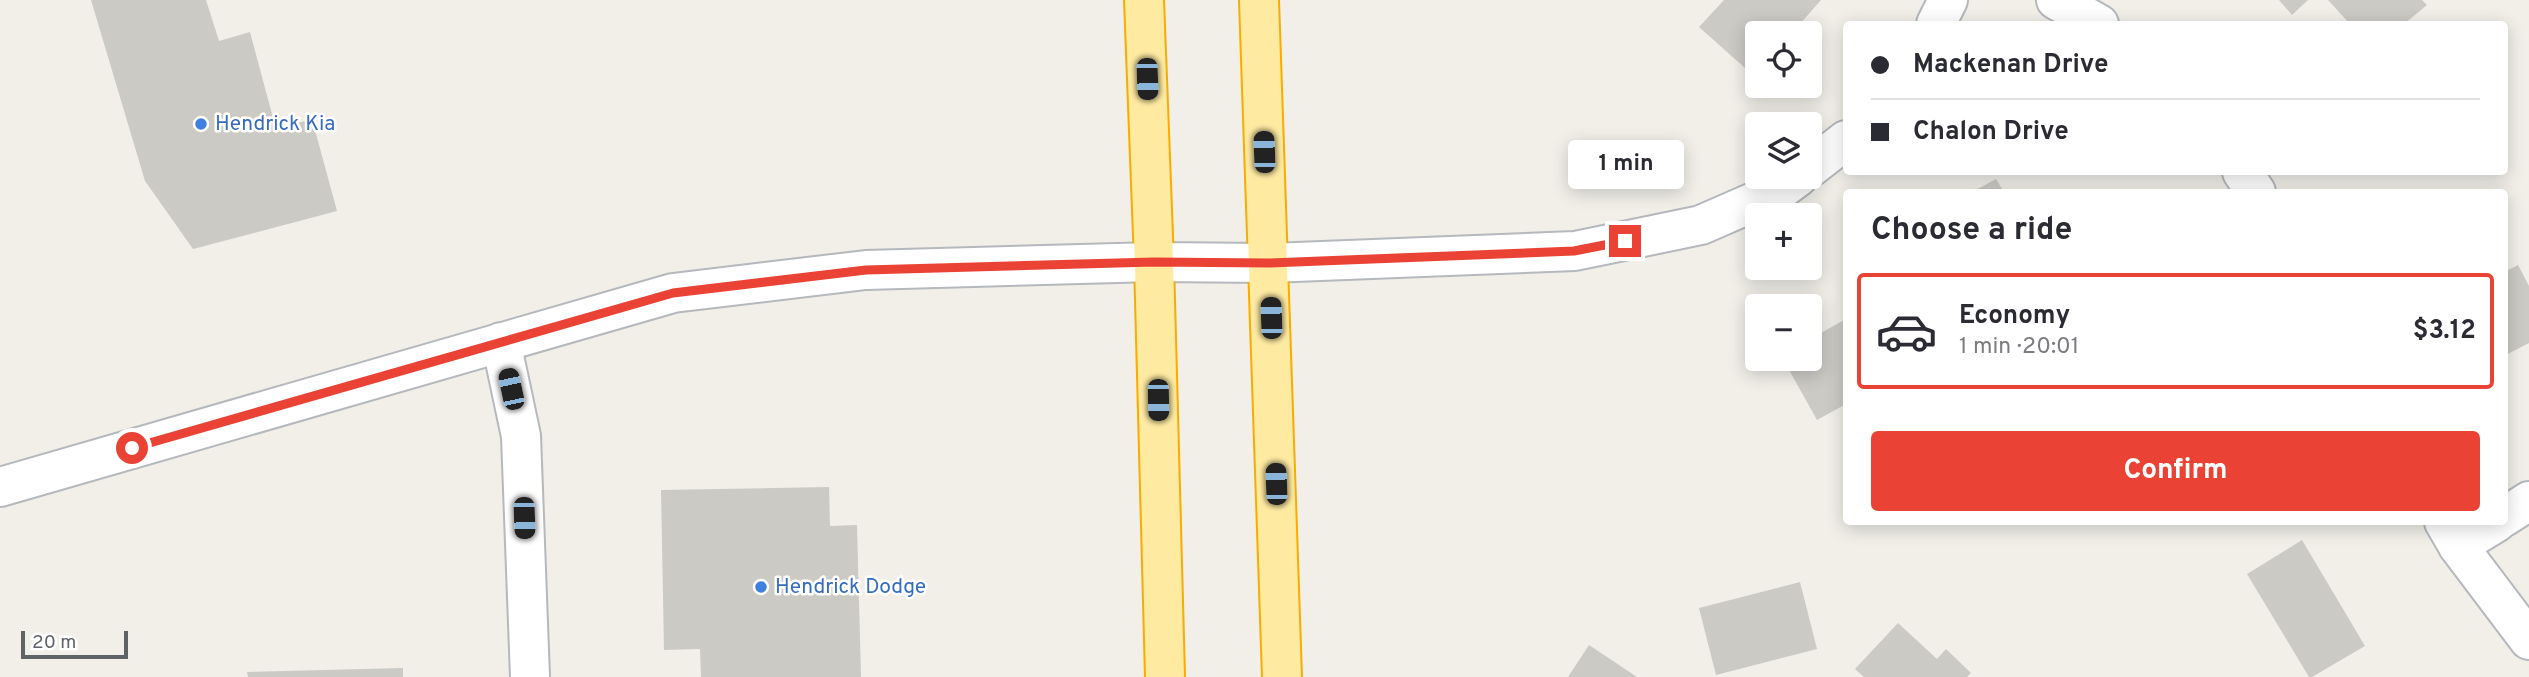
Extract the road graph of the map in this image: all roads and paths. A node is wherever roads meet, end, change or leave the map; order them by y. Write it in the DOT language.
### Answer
graph roads {
  1 [pos="1144,0"];
  2 [pos="1259,0"];
  3 [pos="1948,0"];
  4 [pos="2056,0"];
  5 [pos="1938,21"];
  6 [pos="2094,21"];
  7 [pos="1843,143"];
  8 [pos="1822,159"];
  9 [pos="1782,189"];
  10 [pos="1154,262"];
  11 [pos="1269,263"];
  12 [pos="501,342"];
  13 [pos="0,486"];
  14 [pos="2529,501"];
  15 [pos="2508,514"];
  16 [pos="2486,525"];
  17 [pos="2451,534"];
  18 [pos="2529,640"];
  19 [pos="530,677"];
  20 [pos="1165,677"];
  21 [pos="1282,677"];
  1 -- 10 [label="highway"];
  2 -- 11 [label="highway"];
  3 -- 5 [label="street"];
  4 -- 6 [label="street"];
  7 -- 8 [label="street"];
  9 -- 11 [label="street"];
  10 -- 11 [label="street"];
  10 -- 12 [label="street"];
  10 -- 20 [label="highway"];
  11 -- 21 [label="highway"];
  12 -- 13 [label="street"];
  12 -- 19 [label="street"];
  14 -- 15 [label="street"];
  16 -- 17 [label="street"];
  17 -- 18 [label="street"];
}
